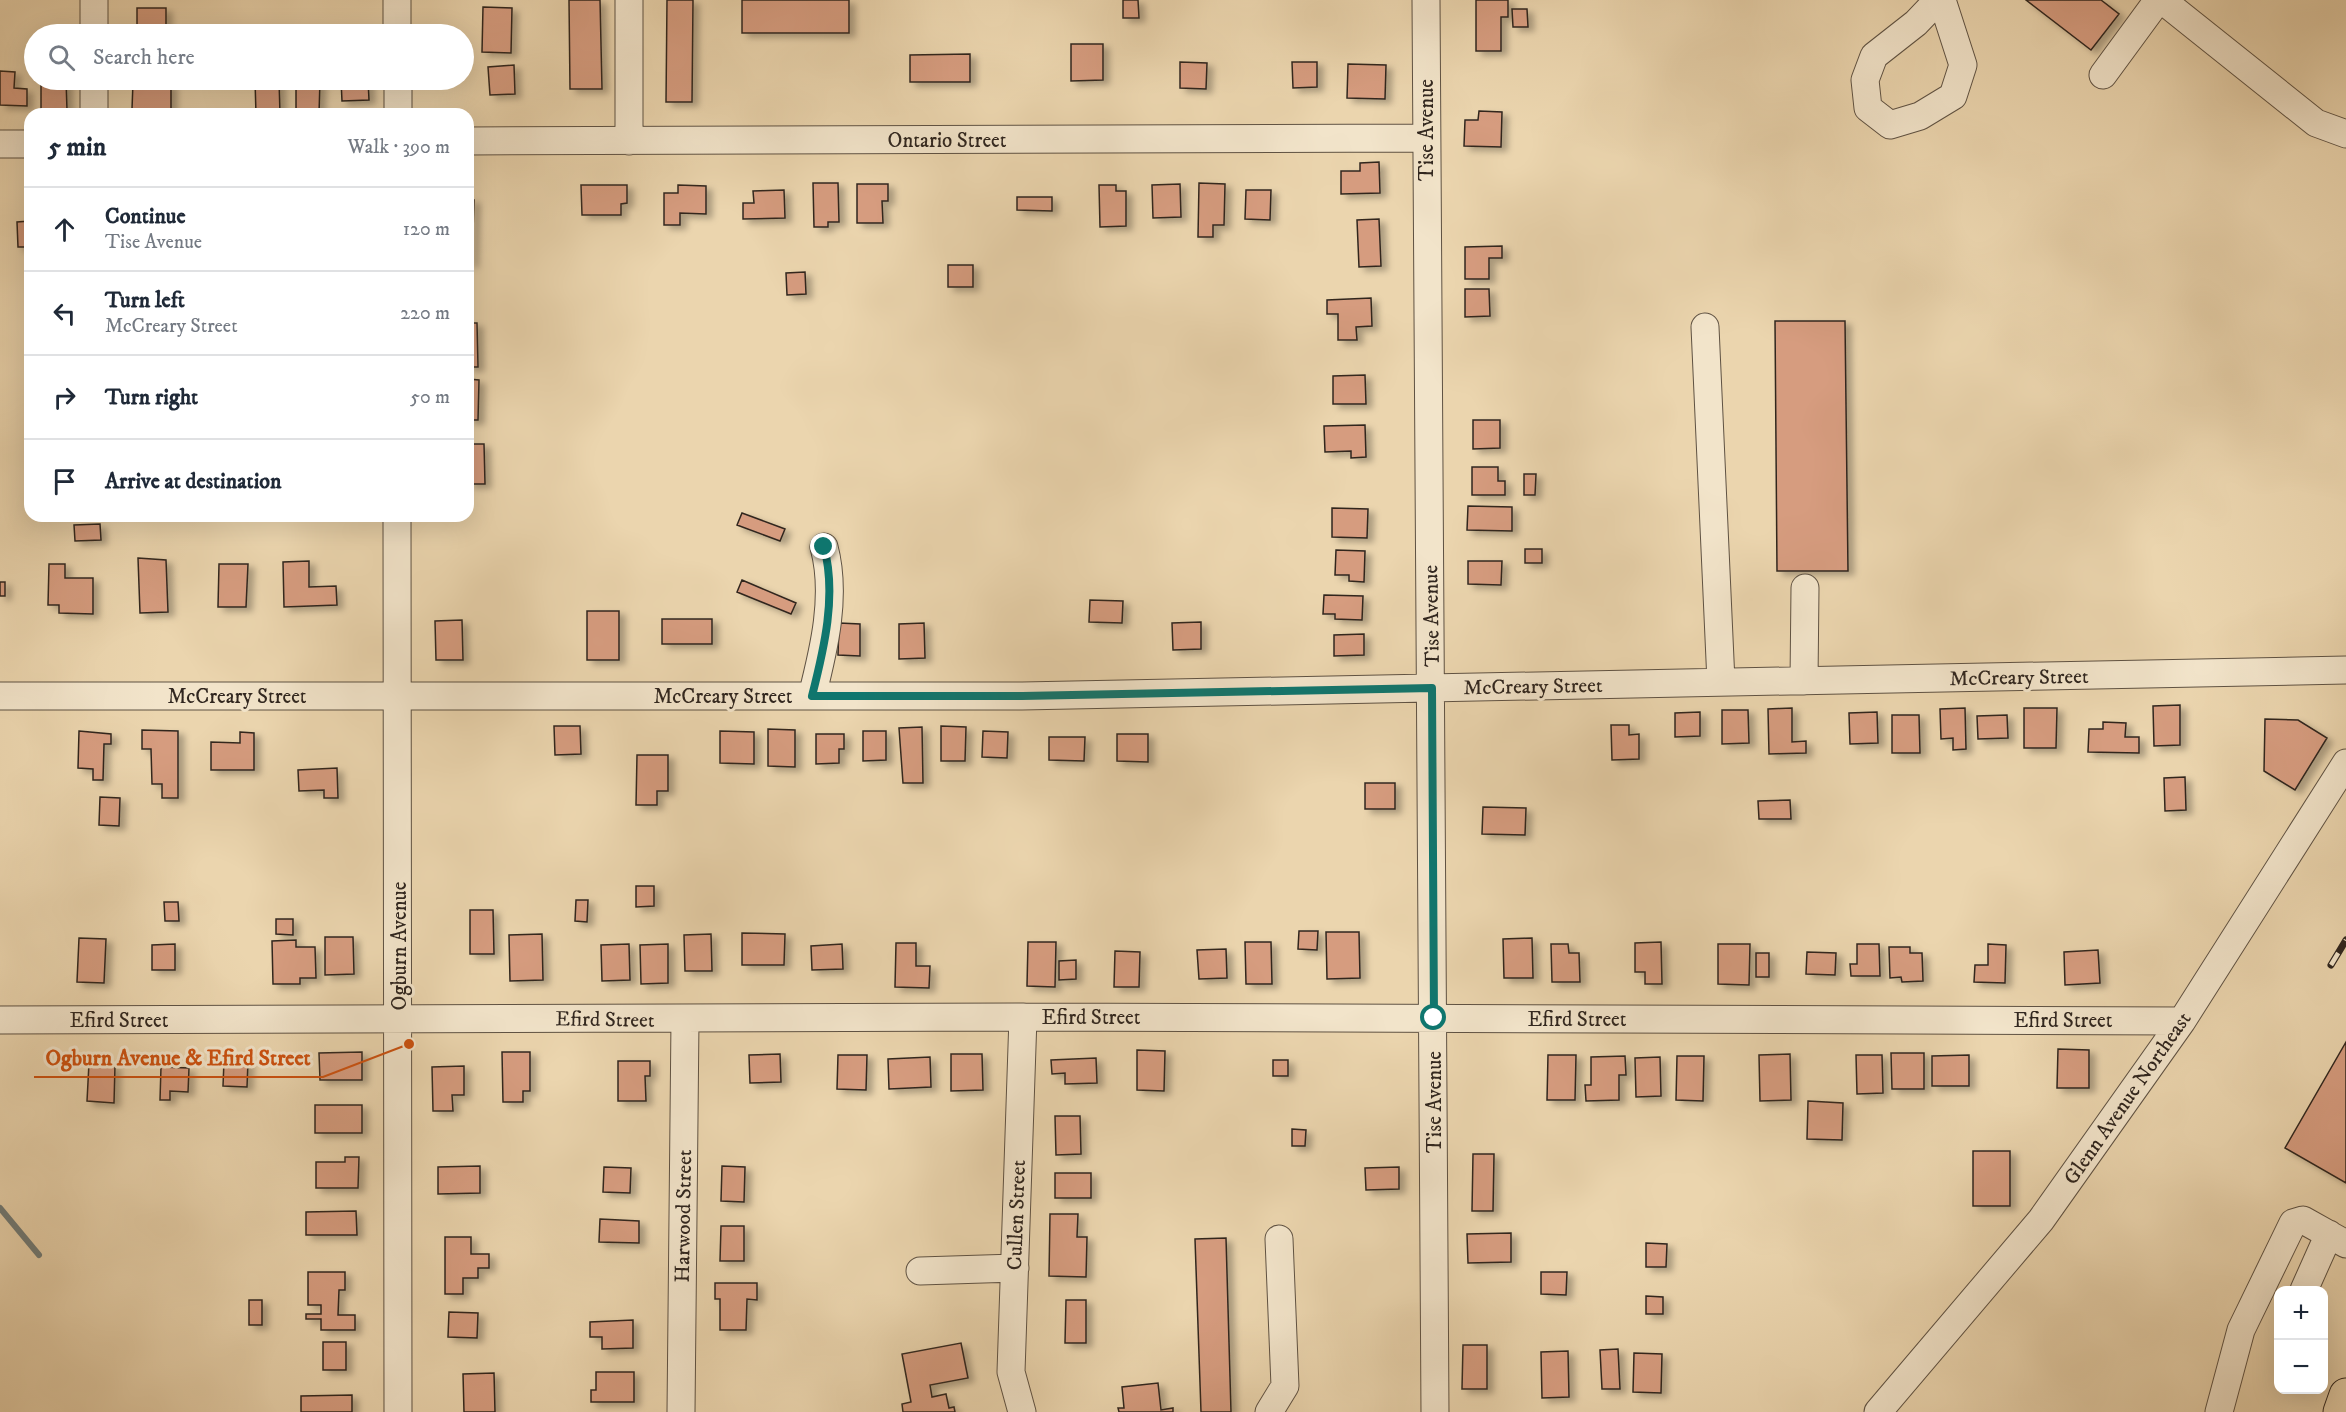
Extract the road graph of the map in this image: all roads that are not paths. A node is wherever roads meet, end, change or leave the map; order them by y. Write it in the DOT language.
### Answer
graph roads {
  1 [pos="94,0"];
  2 [pos="397,0"];
  3 [pos="629,0"];
  4 [pos="1426,0"];
  5 [pos="2160,0"];
  6 [pos="94,24"];
  7 [pos="397,24"];
  8 [pos="2103,75"];
  9 [pos="94,90"];
  10 [pos="398,90"];
  11 [pos="94,108"];
  12 [pos="398,108"];
  13 [pos="2346,134"];
  14 [pos="1426,138"];
  15 [pos="474,141"];
  16 [pos="629,141"];
  17 [pos="0,144"];
  18 [pos="24,144"];
  19 [pos="1705,327"];
  20 [pos="397,522"];
  21 [pos="824,547"];
  22 [pos="1805,588"];
  23 [pos="2346,670"];
  24 [pos="1804,681"];
  25 [pos="1721,682"];
  26 [pos="1432,688"];
  27 [pos="0,696"];
  28 [pos="397,696"];
  29 [pos="812,696"];
  30 [pos="2346,763"];
  31 [pos="1023,1017"];
  32 [pos="1434,1018"];
  33 [pos="400,1019"];
  34 [pos="0,1020"];
  35 [pos="684,1020"];
  36 [pos="2182,1021"];
  37 [pos="1280,1239"];
  38 [pos="2337,1239"];
  39 [pos="1015,1268"];
  40 [pos="920,1271"];
  41 [pos="2307,1286"];
  42 [pos="2346,1395"];
  43 [pos="398,1412"];
  44 [pos="681,1412"];
  45 [pos="1022,1412"];
  46 [pos="1269,1412"];
  47 [pos="1436,1412"];
  48 [pos="1878,1412"];
  49 [pos="2219,1412"];
  50 [pos="2340,1412"];
  1 -- 6 [label="street"];
  2 -- 7 [label="street"];
  3 -- 16 [label="street"];
  4 -- 14 [label="street, Tise Avenue"];
  5 -- 8 [label="street"];
  5 -- 13 [label="street"];
  9 -- 11 [label="street"];
  10 -- 12 [label="street"];
  14 -- 16 [label="street, Ontario Street"];
  14 -- 26 [label="street, Tise Avenue"];
  15 -- 16 [label="street, Ontario Street"];
  17 -- 18 [label="street"];
  19 -- 25 [label="street"];
  20 -- 28 [label="street, Ogburn Avenue"];
  21 -- 29 [label="street"];
  22 -- 24 [label="street"];
  23 -- 24 [label="street, McCreary Street"];
  24 -- 25 [label="street, McCreary Street"];
  25 -- 26 [label="street, McCreary Street"];
  26 -- 29 [label="street, McCreary Street"];
  26 -- 32 [label="street, Tise Avenue"];
  27 -- 28 [label="street, McCreary Street"];
  28 -- 29 [label="street, McCreary Street"];
  28 -- 33 [label="street, Ogburn Avenue"];
  30 -- 36 [label="street, Glenn Avenue Northeast"];
  31 -- 32 [label="street, Efird Street"];
  31 -- 35 [label="street, Efird Street"];
  31 -- 39 [label="street, Cullen Street"];
  32 -- 36 [label="street, Efird Street"];
  32 -- 47 [label="street, Tise Avenue"];
  33 -- 34 [label="street, Efird Street"];
  33 -- 35 [label="street, Efird Street"];
  33 -- 43 [label="street, Ogburn Avenue"];
  35 -- 44 [label="street, Harwood Street"];
  36 -- 48 [label="street, Glenn Avenue Northeast"];
  37 -- 46 [label="street"];
  38 -- 41 [label="street"];
  38 -- 49 [label="street"];
  39 -- 40 [label="street"];
  39 -- 45 [label="street, Cullen Street"];
  42 -- 50 [label="main road"];
}
